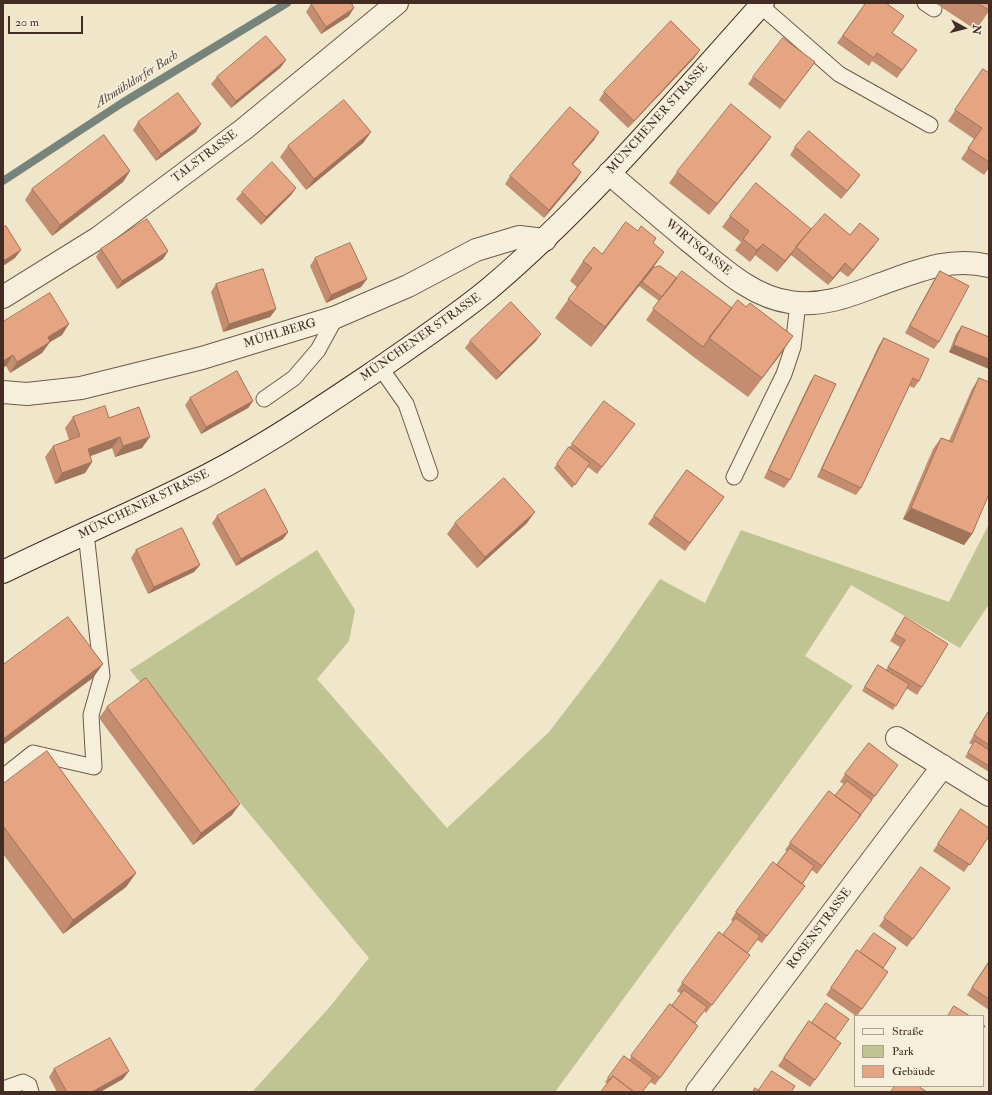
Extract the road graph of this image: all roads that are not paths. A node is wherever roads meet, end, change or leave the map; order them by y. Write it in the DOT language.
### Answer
graph roads {
  1 [pos="397,3"];
  2 [pos="762,5"];
  3 [pos="930,125"];
  4 [pos="609,173"];
  5 [pos="545,240"];
  6 [pos="989,266"];
  7 [pos="3,297"];
  8 [pos="798,303"];
  9 [pos="336,317"];
  10 [pos="380,367"];
  11 [pos="3,392"];
  12 [pos="264,399"];
  13 [pos="430,473"];
  14 [pos="734,477"];
  15 [pos="86,533"];
  16 [pos="3,572"];
  17 [pos="897,738"];
  18 [pos="943,766"];
  19 [pos="3,777"];
  20 [pos="989,795"];
  21 [pos="3,1089"];
  22 [pos="31,1092"];
  23 [pos="697,1092"];
  1 -- 7 [label="street, TALSTRASSE"];
  2 -- 3 [label="lane"];
  2 -- 4 [label="street, MÜNCHENER STRASSE"];
  4 -- 5 [label="street, MÜNCHENER STRASSE"];
  4 -- 8 [label="street, WIRTSGASSE"];
  5 -- 9 [label="street, MÜHLBERG"];
  5 -- 10 [label="street, MÜNCHENER STRASSE"];
  6 -- 8 [label="street, WIRTSGASSE"];
  8 -- 14 [label="lane"];
  9 -- 11 [label="street, MÜHLBERG"];
  9 -- 12 [label="lane"];
  10 -- 13 [label="lane"];
  10 -- 15 [label="street, MÜNCHENER STRASSE"];
  15 -- 16 [label="street, MÜNCHENER STRASSE"];
  15 -- 19 [label="lane"];
  17 -- 18 [label="street"];
  18 -- 20 [label="street"];
  18 -- 23 [label="street, ROSENSTRASSE"];
  21 -- 22 [label="lane"];
}
